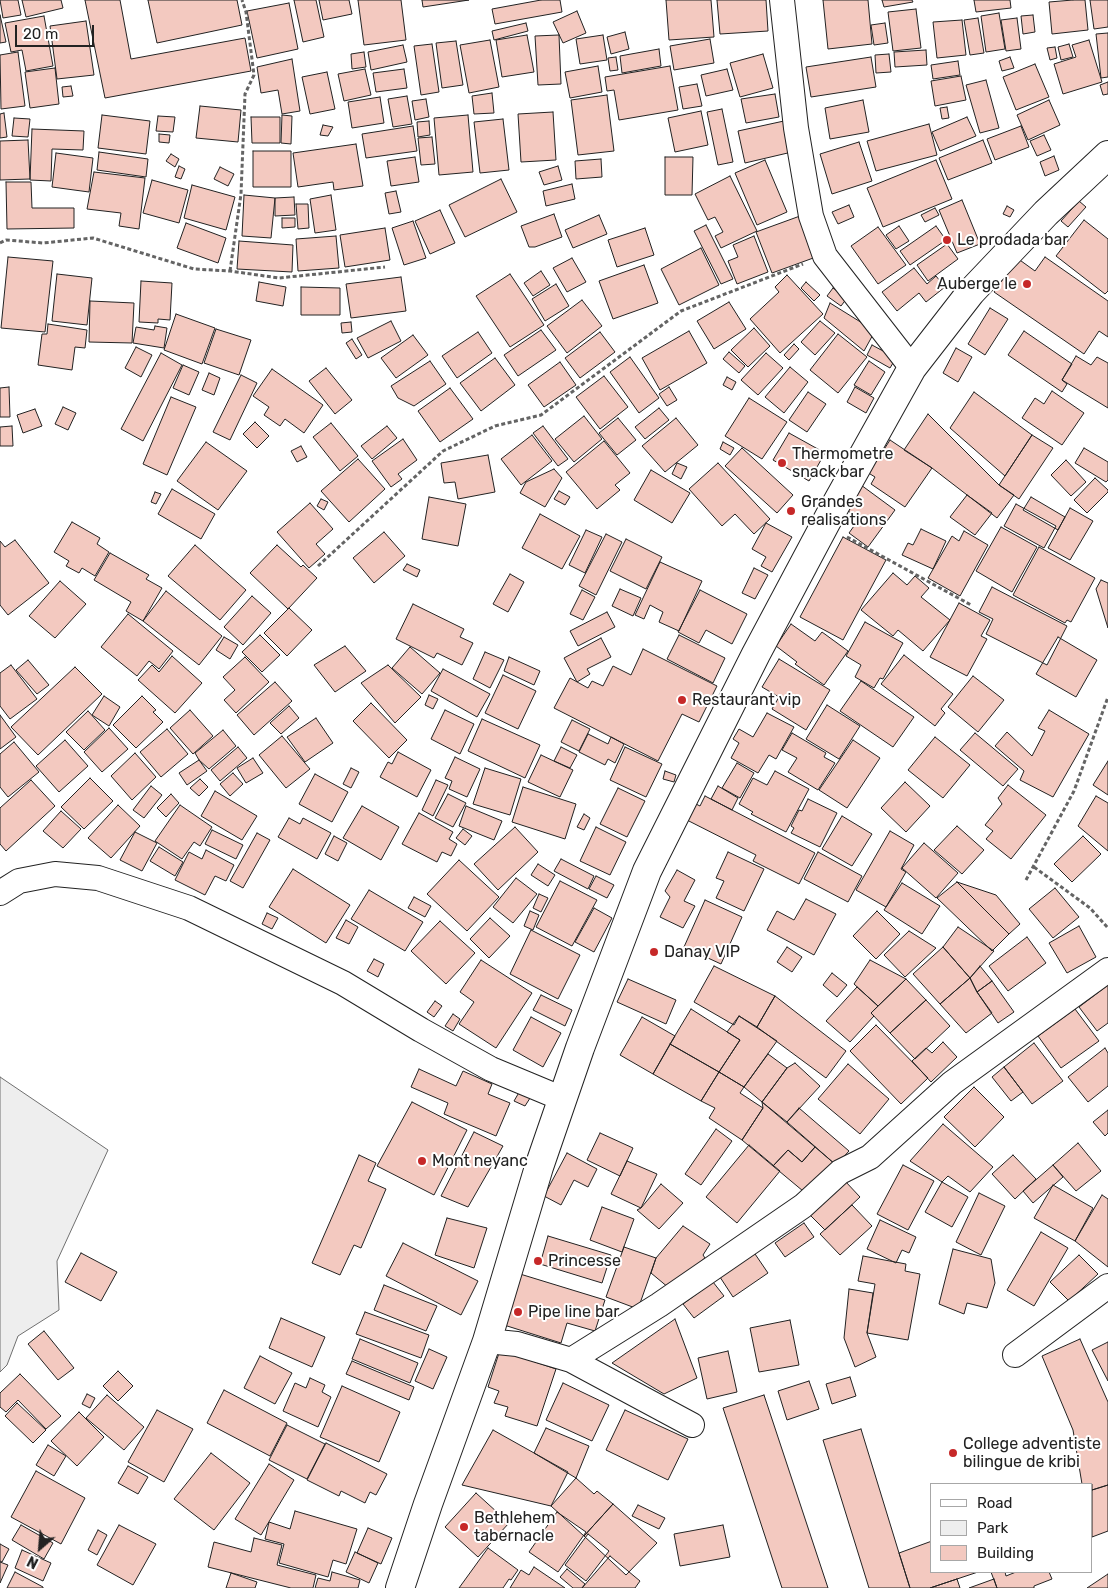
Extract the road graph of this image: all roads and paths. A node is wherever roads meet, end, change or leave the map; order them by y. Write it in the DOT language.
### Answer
graph roads {
  1 [pos="242,0"];
  2 [pos="782,0"];
  3 [pos="1108,155"];
  4 [pos="0,243"];
  5 [pos="825,256"];
  6 [pos="385,267"];
  7 [pos="230,271"];
  8 [pos="912,368"];
  9 [pos="825,524"];
  10 [pos="318,566"];
  11 [pos="971,605"];
  12 [pos="1108,697"];
  13 [pos="1034,867"];
  14 [pos="1026,880"];
  15 [pos="0,893"];
  16 [pos="1108,928"];
  17 [pos="1108,970"];
  18 [pos="563,1099"];
  19 [pos="1108,1286"];
  20 [pos="487,1341"];
  21 [pos="1015,1355"];
  22 [pos="571,1360"];
  23 [pos="692,1425"];
  24 [pos="400,1588"];
  1 -- 7 [label="path"];
  2 -- 5 [label="street"];
  3 -- 8 [label="street"];
  4 -- 7 [label="path"];
  5 -- 8 [label="street"];
  5 -- 10 [label="path"];
  6 -- 7 [label="path"];
  8 -- 9 [label="street"];
  9 -- 11 [label="path"];
  9 -- 18 [label="street"];
  12 -- 13 [label="path"];
  13 -- 14 [label="path"];
  13 -- 16 [label="path"];
  15 -- 18 [label="street"];
  17 -- 22 [label="street"];
  18 -- 20 [label="street"];
  19 -- 21 [label="street"];
  20 -- 22 [label="street"];
  20 -- 24 [label="street"];
  22 -- 23 [label="street"];
}
